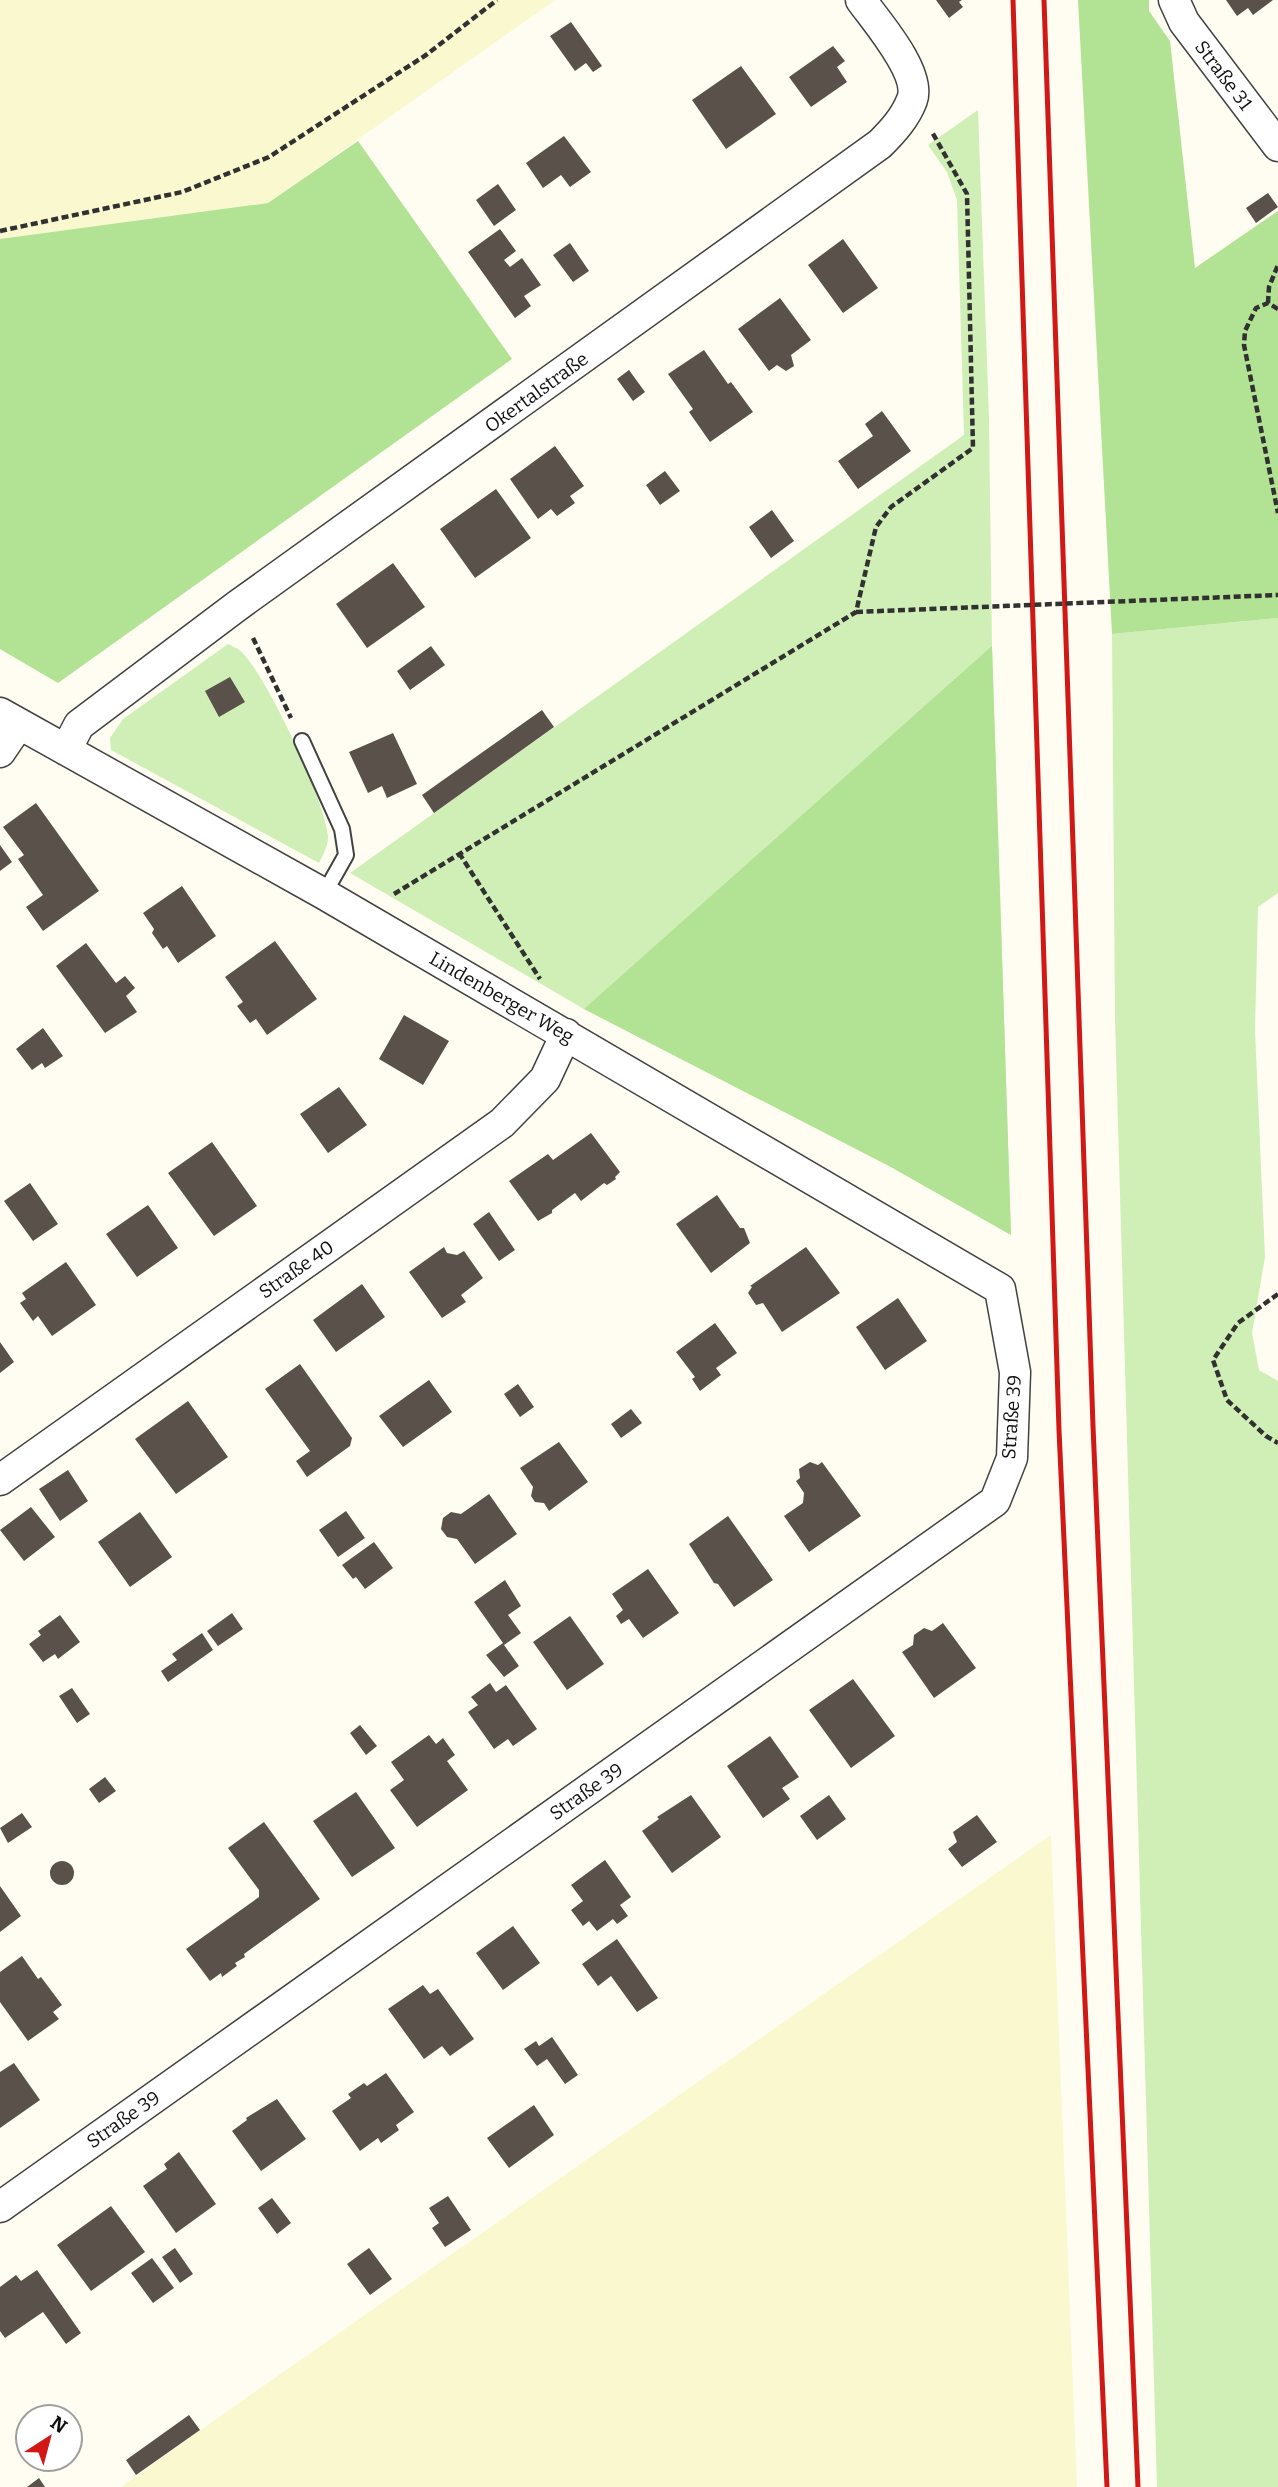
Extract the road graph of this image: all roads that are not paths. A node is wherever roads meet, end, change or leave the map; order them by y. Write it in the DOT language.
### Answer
graph roads {
  1 [pos="861,0"];
  2 [pos="1174,0"];
  3 [pos="1278,146"];
  4 [pos="9,719"];
  5 [pos="302,741"];
  6 [pos="66,750"];
  7 [pos="0,752"];
  8 [pos="324,894"];
  9 [pos="566,1034"];
  10 [pos="1000,1289"];
  11 [pos="0,1480"];
  12 [pos="0,2207"];
  1 -- 6 [label="street, Okertalstraße"];
  2 -- 3 [label="street, Straße 31"];
  4 -- 6 [label="street, Lindenberger Weg"];
  4 -- 7 [label="street"];
  5 -- 8 [label="lane"];
  6 -- 8 [label="street, Lindenberger Weg"];
  8 -- 9 [label="street, Lindenberger Weg"];
  9 -- 10 [label="street, Lindenberger Weg"];
  9 -- 11 [label="street, Straße 40"];
  10 -- 12 [label="street, Straße 39"];
}
